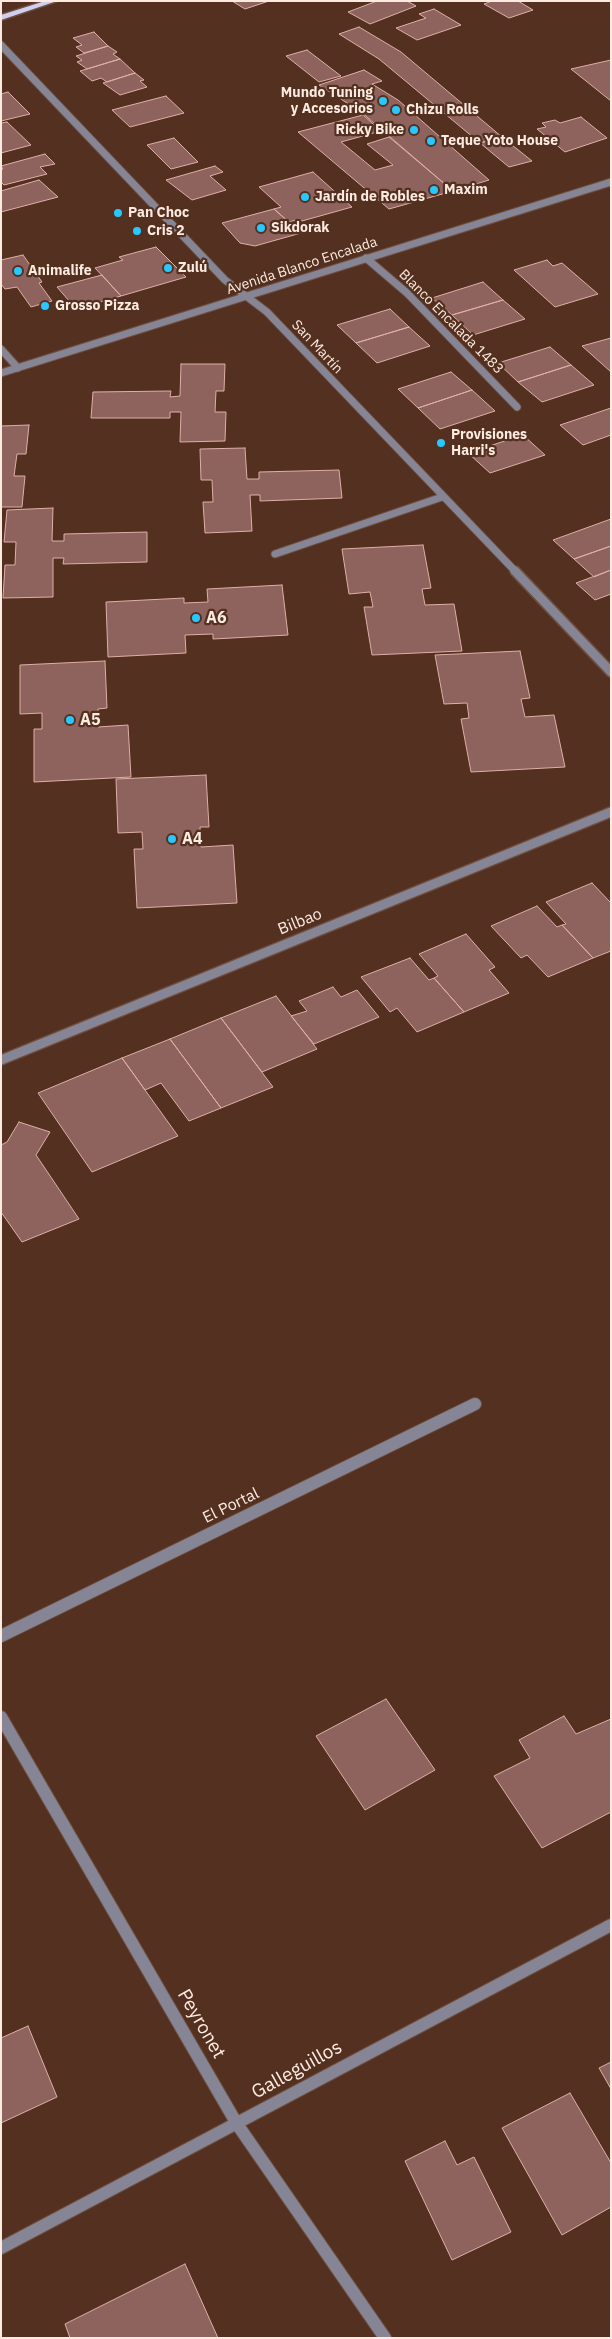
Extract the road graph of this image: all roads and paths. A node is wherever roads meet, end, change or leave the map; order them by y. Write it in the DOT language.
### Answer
graph roads {
  1 [pos="52,1"];
  2 [pos="1,18"];
  3 [pos="1,44"];
  4 [pos="611,182"];
  5 [pos="366,258"];
  6 [pos="248,298"];
  7 [pos="1,349"];
  8 [pos="18,368"];
  9 [pos="1,373"];
  10 [pos="517,407"];
  11 [pos="442,497"];
  12 [pos="274,554"];
  13 [pos="611,672"];
  14 [pos="611,812"];
  15 [pos="1,1060"];
  16 [pos="475,1404"];
  17 [pos="1,1636"];
  18 [pos="1,1717"];
  19 [pos="611,1925"];
  20 [pos="237,2124"];
  21 [pos="1,2248"];
  22 [pos="385,2338"];
  1 -- 2 [label="main road"];
  3 -- 6 [label="street, San Martín"];
  4 -- 5 [label="street, Avenida Blanco Encalada"];
  5 -- 6 [label="street, Avenida Blanco Encalada"];
  5 -- 10 [label="street, Blanco Encalada 1483"];
  6 -- 8 [label="street, Avenida Blanco Encalada"];
  6 -- 11 [label="street, San Martín"];
  7 -- 8 [label="street"];
  8 -- 9 [label="street, Avenida Blanco Encalada"];
  11 -- 12 [label="street"];
  11 -- 13 [label="street, San Martín"];
  14 -- 15 [label="street, Bilbao"];
  16 -- 17 [label="street, El Portal"];
  18 -- 20 [label="street, Peyronet"];
  19 -- 20 [label="street, Galleguillos"];
  20 -- 21 [label="street, Galleguillos"];
  20 -- 22 [label="street, Peyronet"];
}
